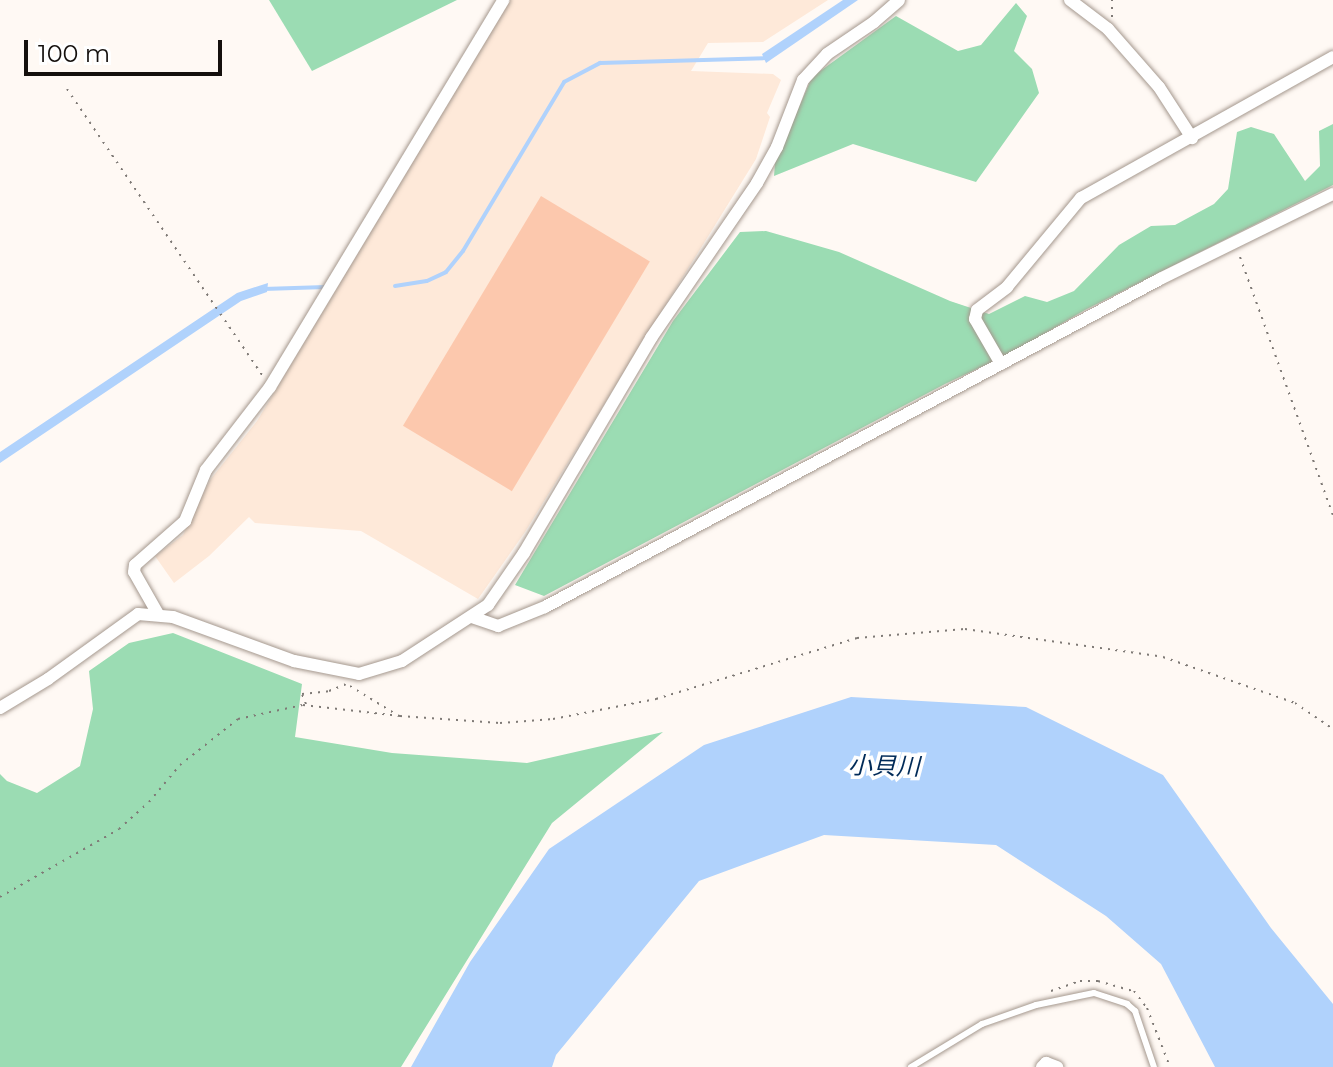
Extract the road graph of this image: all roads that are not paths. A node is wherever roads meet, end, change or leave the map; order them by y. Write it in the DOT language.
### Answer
graph roads {
  1 [pos="503,0"];
  2 [pos="899,0"];
  3 [pos="1070,0"];
  4 [pos="1333,57"];
  5 [pos="1192,138"];
  6 [pos="1333,194"];
  7 [pos="1001,364"];
  8 [pos="158,614"];
  9 [pos="472,617"];
  10 [pos="0,708"];
  11 [pos="911,1067"];
  12 [pos="1042,1067"];
  13 [pos="1057,1067"];
  14 [pos="1154,1067"];
  1 -- 8 [label="street"];
  2 -- 9 [label="street"];
  3 -- 5 [label="street"];
  4 -- 5 [label="street"];
  5 -- 7 [label="street"];
  6 -- 7 [label="street"];
  7 -- 9 [label="street"];
  8 -- 9 [label="street"];
  8 -- 10 [label="street"];
  11 -- 14 [label="lane"];
  12 -- 13 [label="street"];
}
